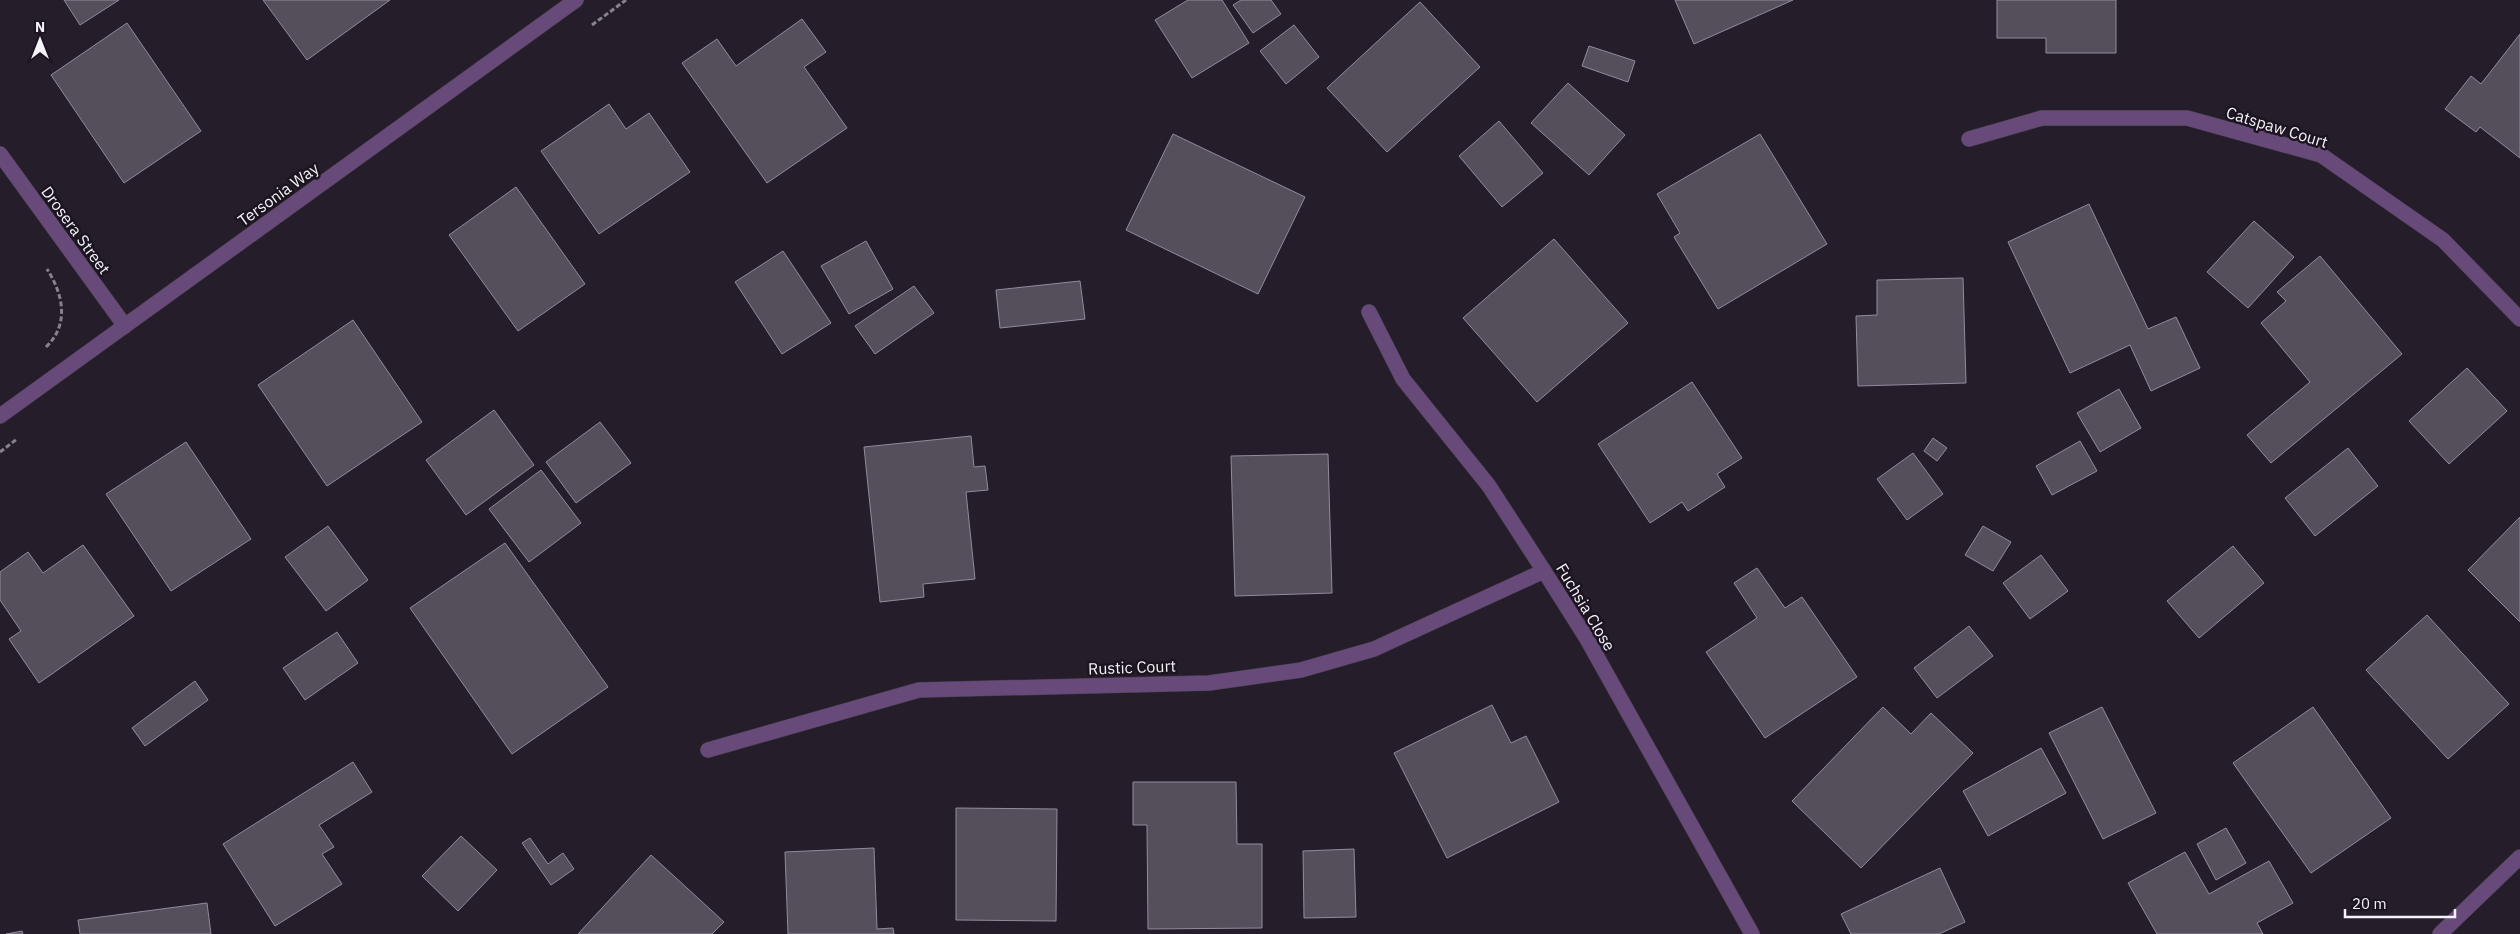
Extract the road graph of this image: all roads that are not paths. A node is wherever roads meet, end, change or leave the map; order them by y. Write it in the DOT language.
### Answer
graph roads {
  1 [pos="576,0"];
  2 [pos="1969,138"];
  3 [pos="0,154"];
  4 [pos="1368,312"];
  5 [pos="2520,319"];
  6 [pos="125,326"];
  7 [pos="0,416"];
  8 [pos="1544,571"];
  9 [pos="708,750"];
  10 [pos="2520,857"];
  11 [pos="1752,934"];
  12 [pos="2440,934"];
  1 -- 6 [label="street, Tersonia Way"];
  2 -- 5 [label="street, Catspaw Court"];
  3 -- 6 [label="street, Drosera Street"];
  4 -- 8 [label="street, Fuchsia Close"];
  6 -- 7 [label="street, Tersonia Way"];
  8 -- 9 [label="street, Rustic Court"];
  8 -- 11 [label="street, Fuchsia Close"];
  10 -- 12 [label="street"];
}
